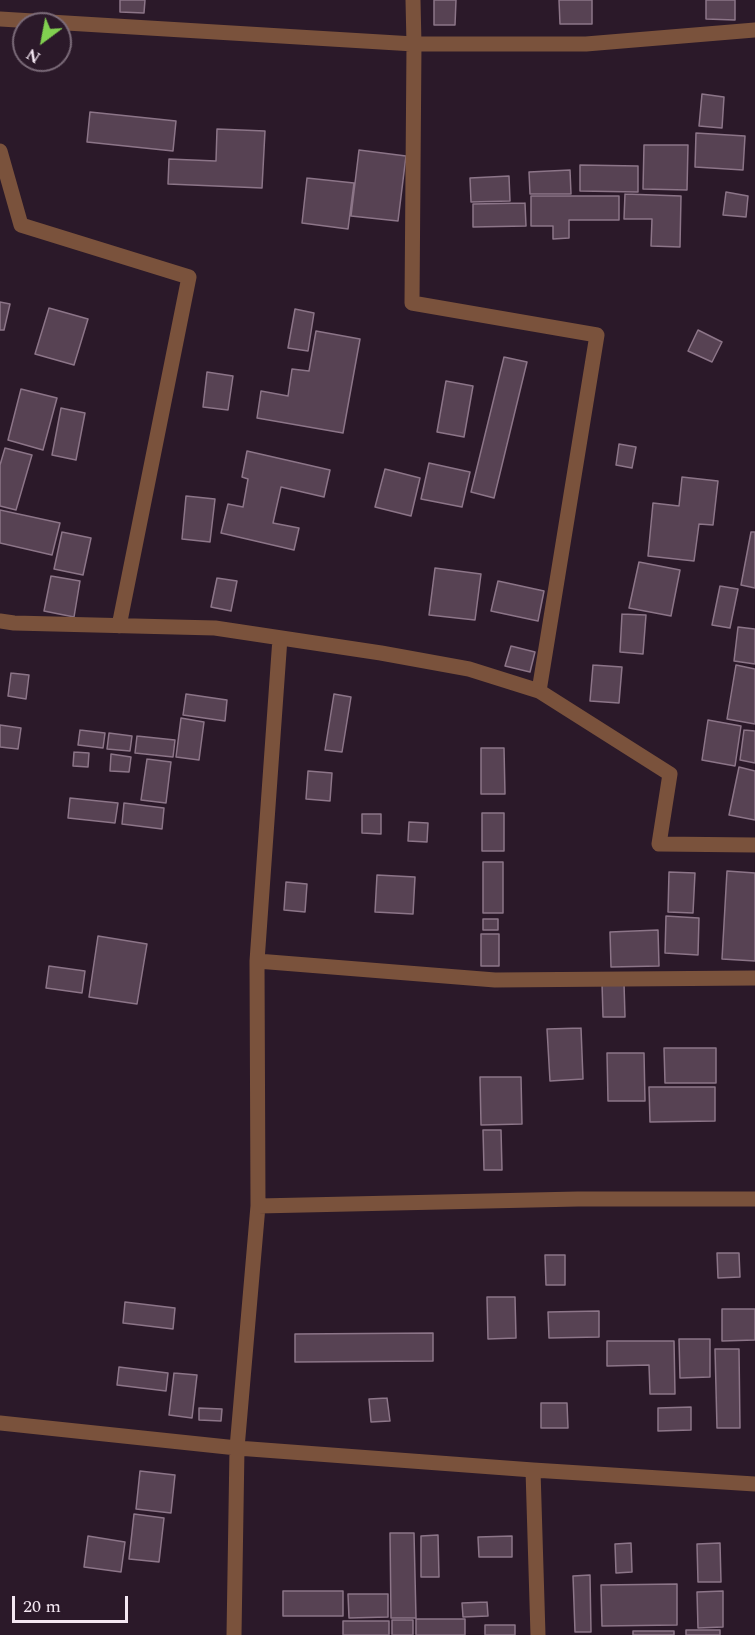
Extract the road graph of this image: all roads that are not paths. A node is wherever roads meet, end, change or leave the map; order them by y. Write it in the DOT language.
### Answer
graph roads {
  1 [pos="413,0"];
  2 [pos="0,19"];
  3 [pos="755,30"];
  4 [pos="414,44"];
  5 [pos="0,151"];
  6 [pos="0,621"];
  7 [pos="119,626"];
  8 [pos="280,638"];
  9 [pos="539,691"];
  10 [pos="755,844"];
  11 [pos="257,961"];
  12 [pos="755,978"];
  13 [pos="755,1199"];
  14 [pos="258,1206"];
  15 [pos="0,1423"];
  16 [pos="237,1448"];
  17 [pos="533,1470"];
  18 [pos="755,1484"];
  19 [pos="234,1635"];
  20 [pos="538,1635"];
  1 -- 4 [label="street"];
  2 -- 4 [label="street"];
  3 -- 4 [label="street"];
  4 -- 9 [label="street"];
  5 -- 7 [label="street"];
  6 -- 7 [label="street"];
  7 -- 8 [label="street"];
  8 -- 9 [label="street"];
  8 -- 11 [label="street"];
  9 -- 10 [label="street"];
  11 -- 12 [label="street"];
  11 -- 14 [label="street"];
  13 -- 14 [label="street"];
  14 -- 16 [label="street"];
  15 -- 16 [label="street"];
  16 -- 17 [label="street"];
  16 -- 19 [label="street"];
  17 -- 18 [label="street"];
  17 -- 20 [label="street"];
}
